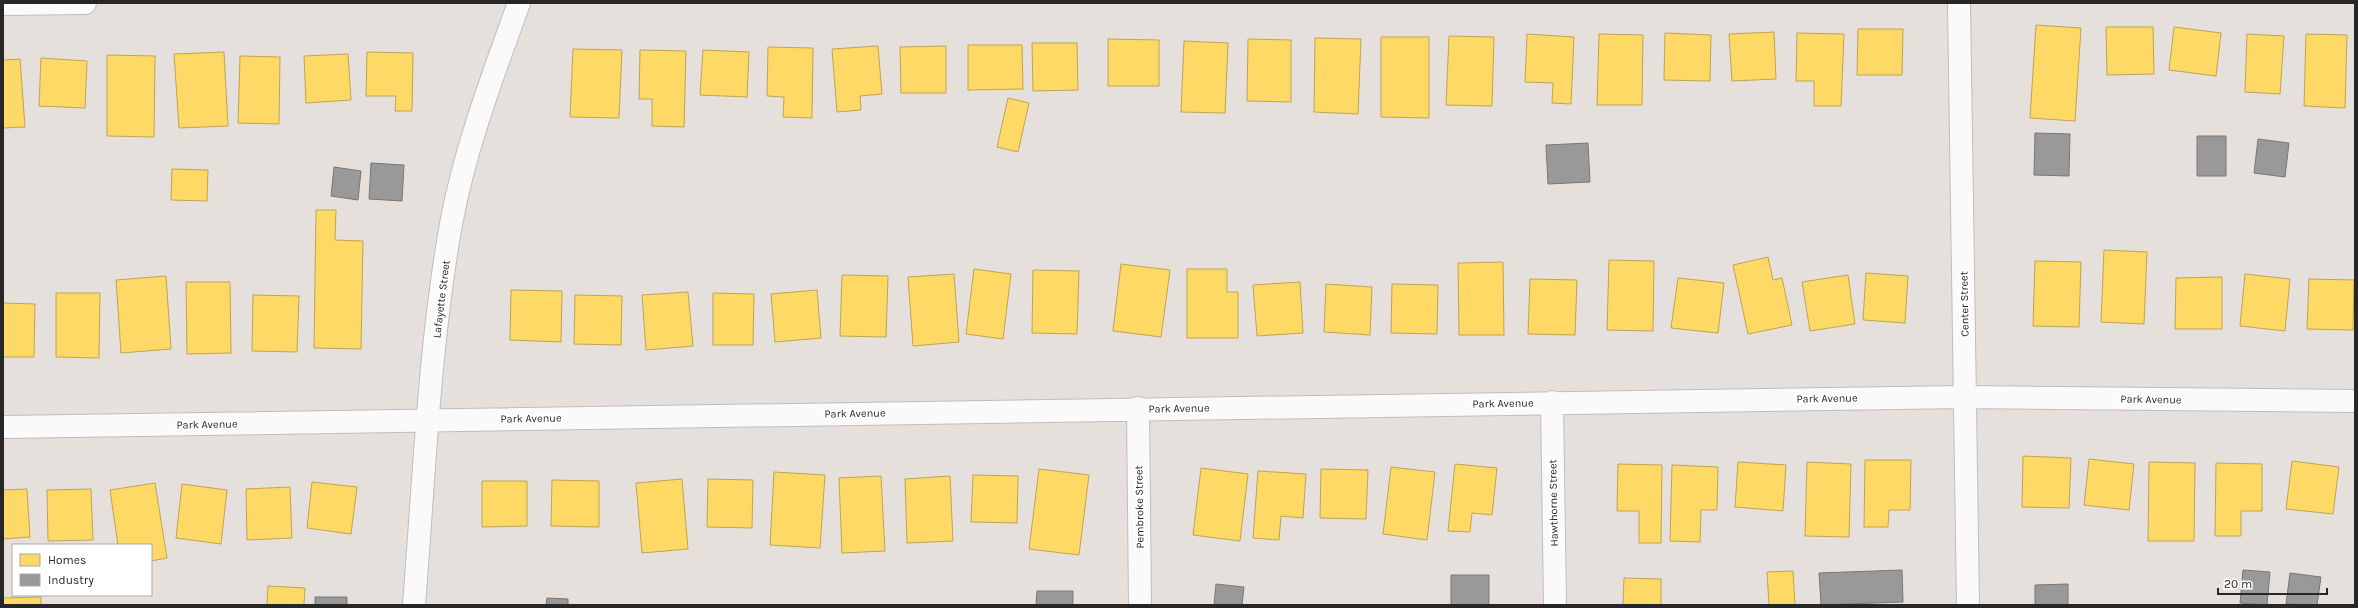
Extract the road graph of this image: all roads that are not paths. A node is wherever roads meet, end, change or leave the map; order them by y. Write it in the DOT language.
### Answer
graph roads {
  1 [pos="84,3"];
  2 [pos="519,3"];
  3 [pos="1959,3"];
  4 [pos="3,4"];
  5 [pos="1965,397"];
  6 [pos="2355,401"];
  7 [pos="1552,402"];
  8 [pos="1138,408"];
  9 [pos="429,420"];
  10 [pos="3,427"];
  11 [pos="414,605"];
  12 [pos="1140,605"];
  13 [pos="1555,605"];
  14 [pos="1968,605"];
  1 -- 4 [label="street"];
  2 -- 9 [label="street, Lafayette Street"];
  3 -- 5 [label="street, Center Street"];
  5 -- 6 [label="street, Park Avenue"];
  5 -- 7 [label="street, Park Avenue"];
  5 -- 14 [label="street, Center Street"];
  7 -- 8 [label="street, Park Avenue"];
  7 -- 13 [label="street, Hawthorne Street"];
  8 -- 9 [label="street, Park Avenue"];
  8 -- 12 [label="street, Pembroke Street"];
  9 -- 10 [label="street, Park Avenue"];
  9 -- 11 [label="street, Lafayette Street"];
}
